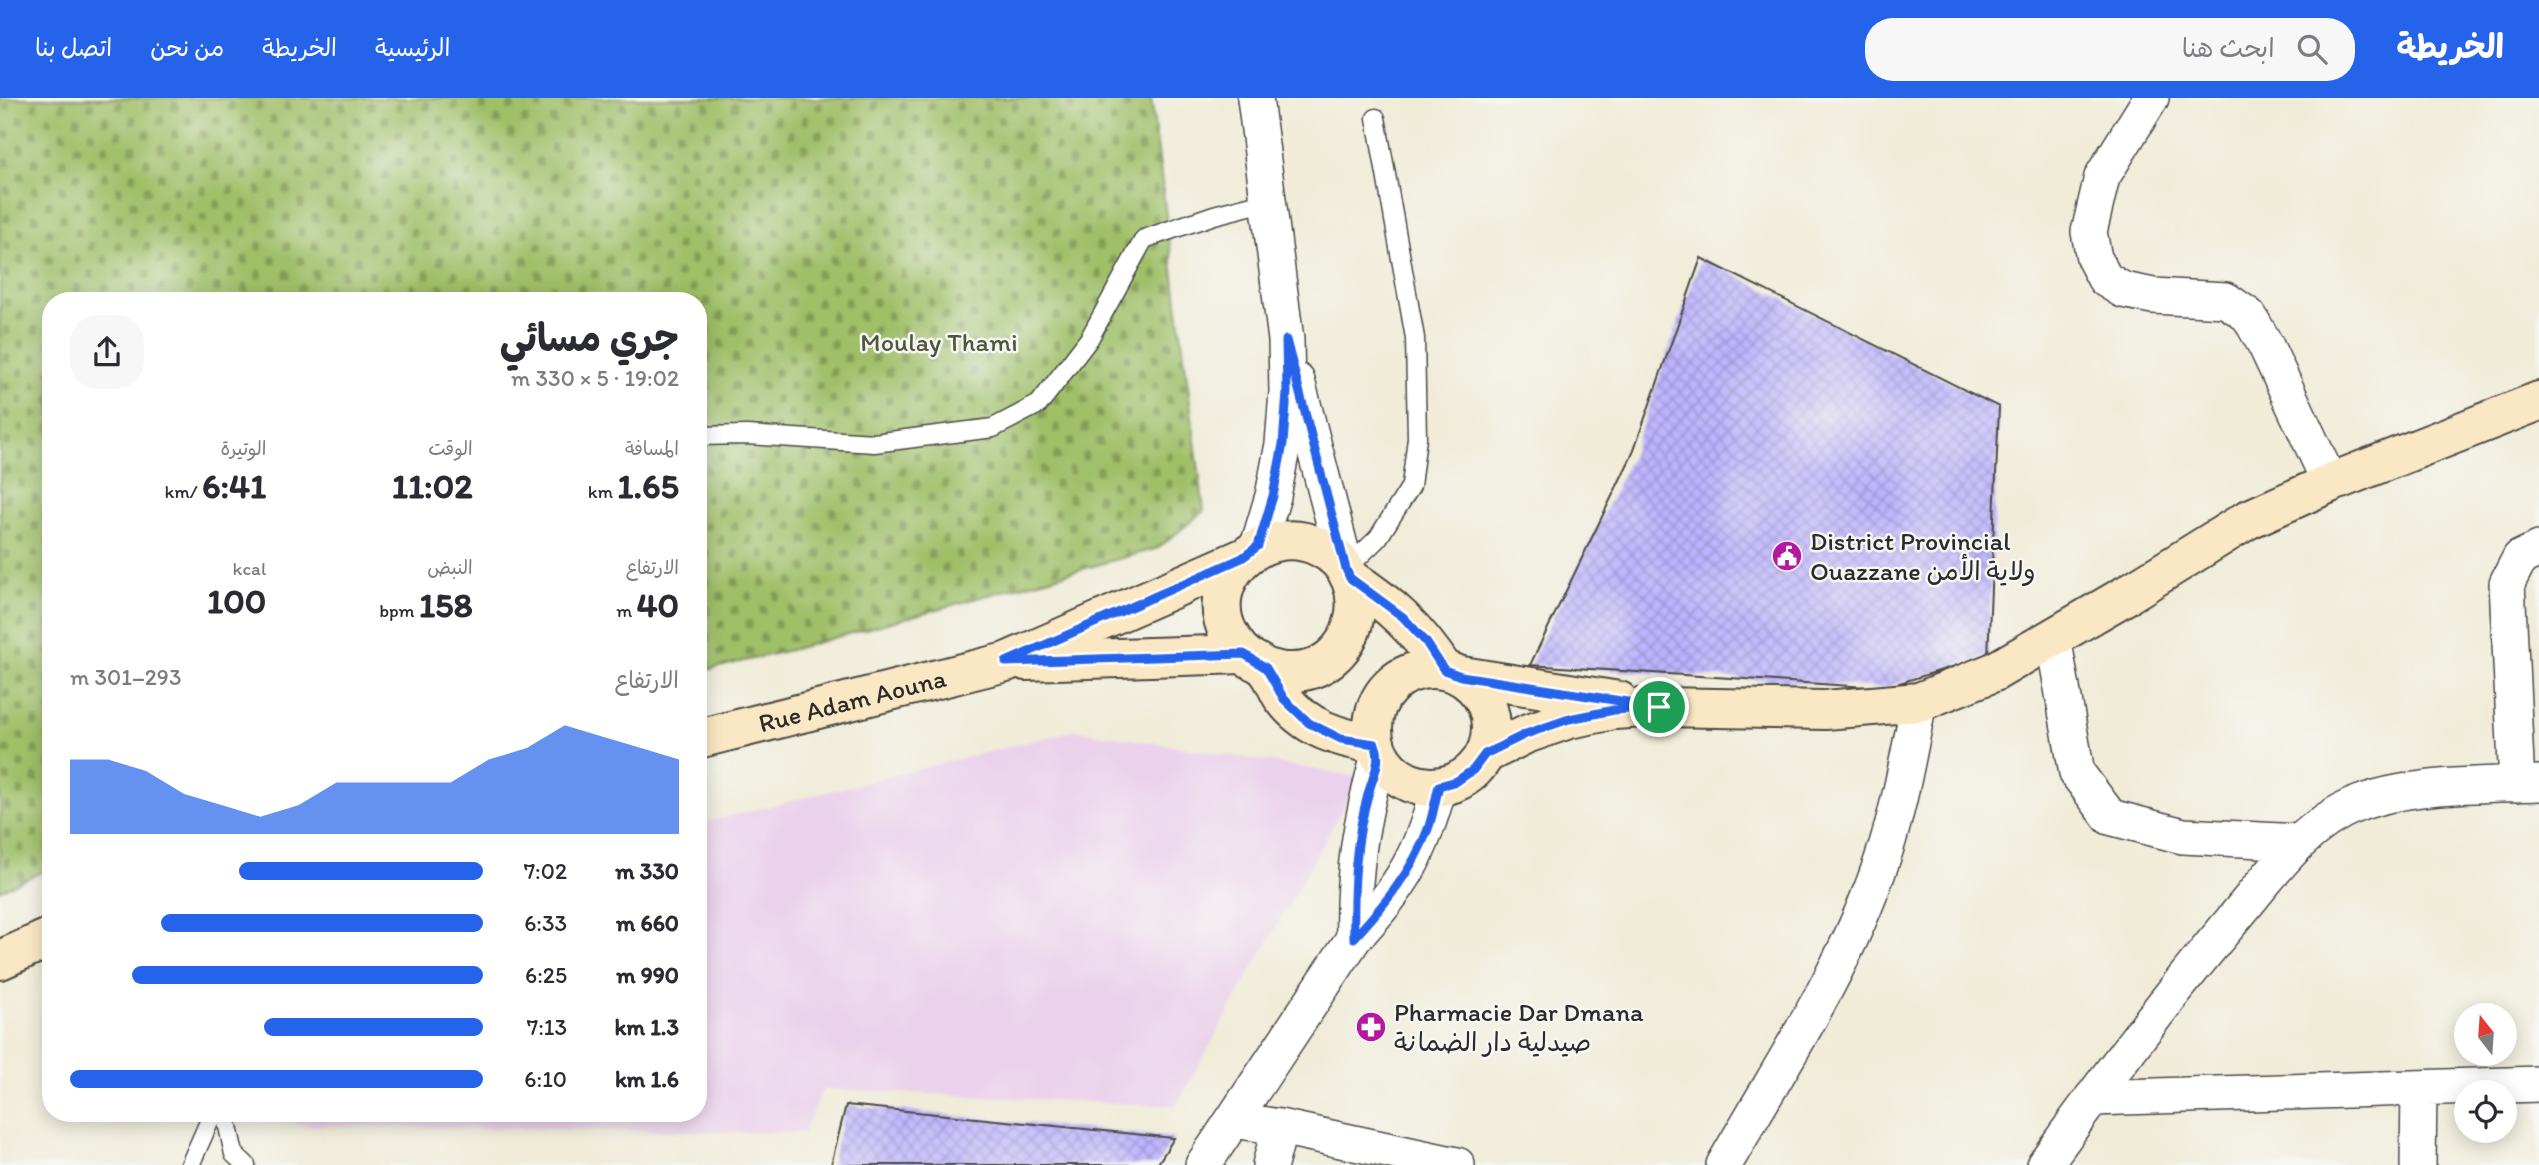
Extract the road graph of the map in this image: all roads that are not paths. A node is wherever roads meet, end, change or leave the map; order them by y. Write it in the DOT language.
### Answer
graph roads {
  1 [pos="1255,98"];
  2 [pos="2151,98"];
  3 [pos="1376,118"];
  4 [pos="1268,201"];
  5 [pos="1286,340"];
  6 [pos="2539,401"];
  7 [pos="707,436"];
  8 [pos="2330,483"];
  9 [pos="2539,549"];
  10 [pos="1250,552"];
  11 [pos="1348,574"];
  12 [pos="2053,637"];
  13 [pos="1255,661"];
  14 [pos="1006,662"];
  15 [pos="1453,673"];
  16 [pos="1919,702"];
  17 [pos="1659,707"];
  18 [pos="707,737"];
  19 [pos="1377,749"];
  20 [pos="1485,754"];
  21 [pos="2528,784"];
  22 [pos="1439,786"];
  23 [pos="2299,842"];
  24 [pos="1354,938"];
  25 [pos="42,941"];
  26 [pos="0,960"];
  27 [pos="2539,1084"];
  28 [pos="2419,1088"];
  29 [pos="2092,1098"];
  30 [pos="1233,1120"];
  31 [pos="209,1122"];
  32 [pos="227,1122"];
  33 [pos="1280,1127"];
  34 [pos="190,1165"];
  35 [pos="246,1165"];
  36 [pos="1203,1165"];
  37 [pos="1270,1165"];
  38 [pos="1457,1165"];
  39 [pos="1724,1165"];
  40 [pos="2044,1165"];
  41 [pos="2418,1165"];
  1 -- 4 [label="street"];
  2 -- 8 [label="street"];
  3 -- 11 [label="lane"];
  4 -- 5 [label="street"];
  4 -- 7 [label="lane"];
  5 -- 10 [label="street"];
  5 -- 11 [label="street"];
  6 -- 8 [label="main road"];
  8 -- 12 [label="main road"];
  9 -- 21 [label="street"];
  10 -- 11 [label="main road"];
  10 -- 13 [label="main road"];
  10 -- 14 [label="main road, Rue Adam Aouna"];
  11 -- 13 [label="main road"];
  11 -- 15 [label="main road"];
  12 -- 16 [label="main road"];
  12 -- 23 [label="street"];
  13 -- 14 [label="main road, Rue Adam Aouna"];
  13 -- 19 [label="main road"];
  14 -- 18 [label="main road, Rue Adam Aouna"];
  15 -- 17 [label="main road"];
  15 -- 19 [label="main road"];
  15 -- 20 [label="main road"];
  16 -- 17 [label="main road"];
  16 -- 39 [label="street"];
  17 -- 20 [label="main road"];
  19 -- 22 [label="main road"];
  19 -- 24 [label="street"];
  20 -- 22 [label="main road"];
  21 -- 23 [label="street"];
  22 -- 24 [label="street"];
  23 -- 29 [label="street"];
  24 -- 30 [label="street"];
  25 -- 26 [label="main road"];
  27 -- 28 [label="street"];
  28 -- 29 [label="street"];
  28 -- 41 [label="street"];
  29 -- 40 [label="street"];
  30 -- 33 [label="street"];
  30 -- 36 [label="street"];
  31 -- 34 [label="lane"];
  32 -- 35 [label="lane"];
  33 -- 37 [label="street"];
  33 -- 38 [label="street"];
}
